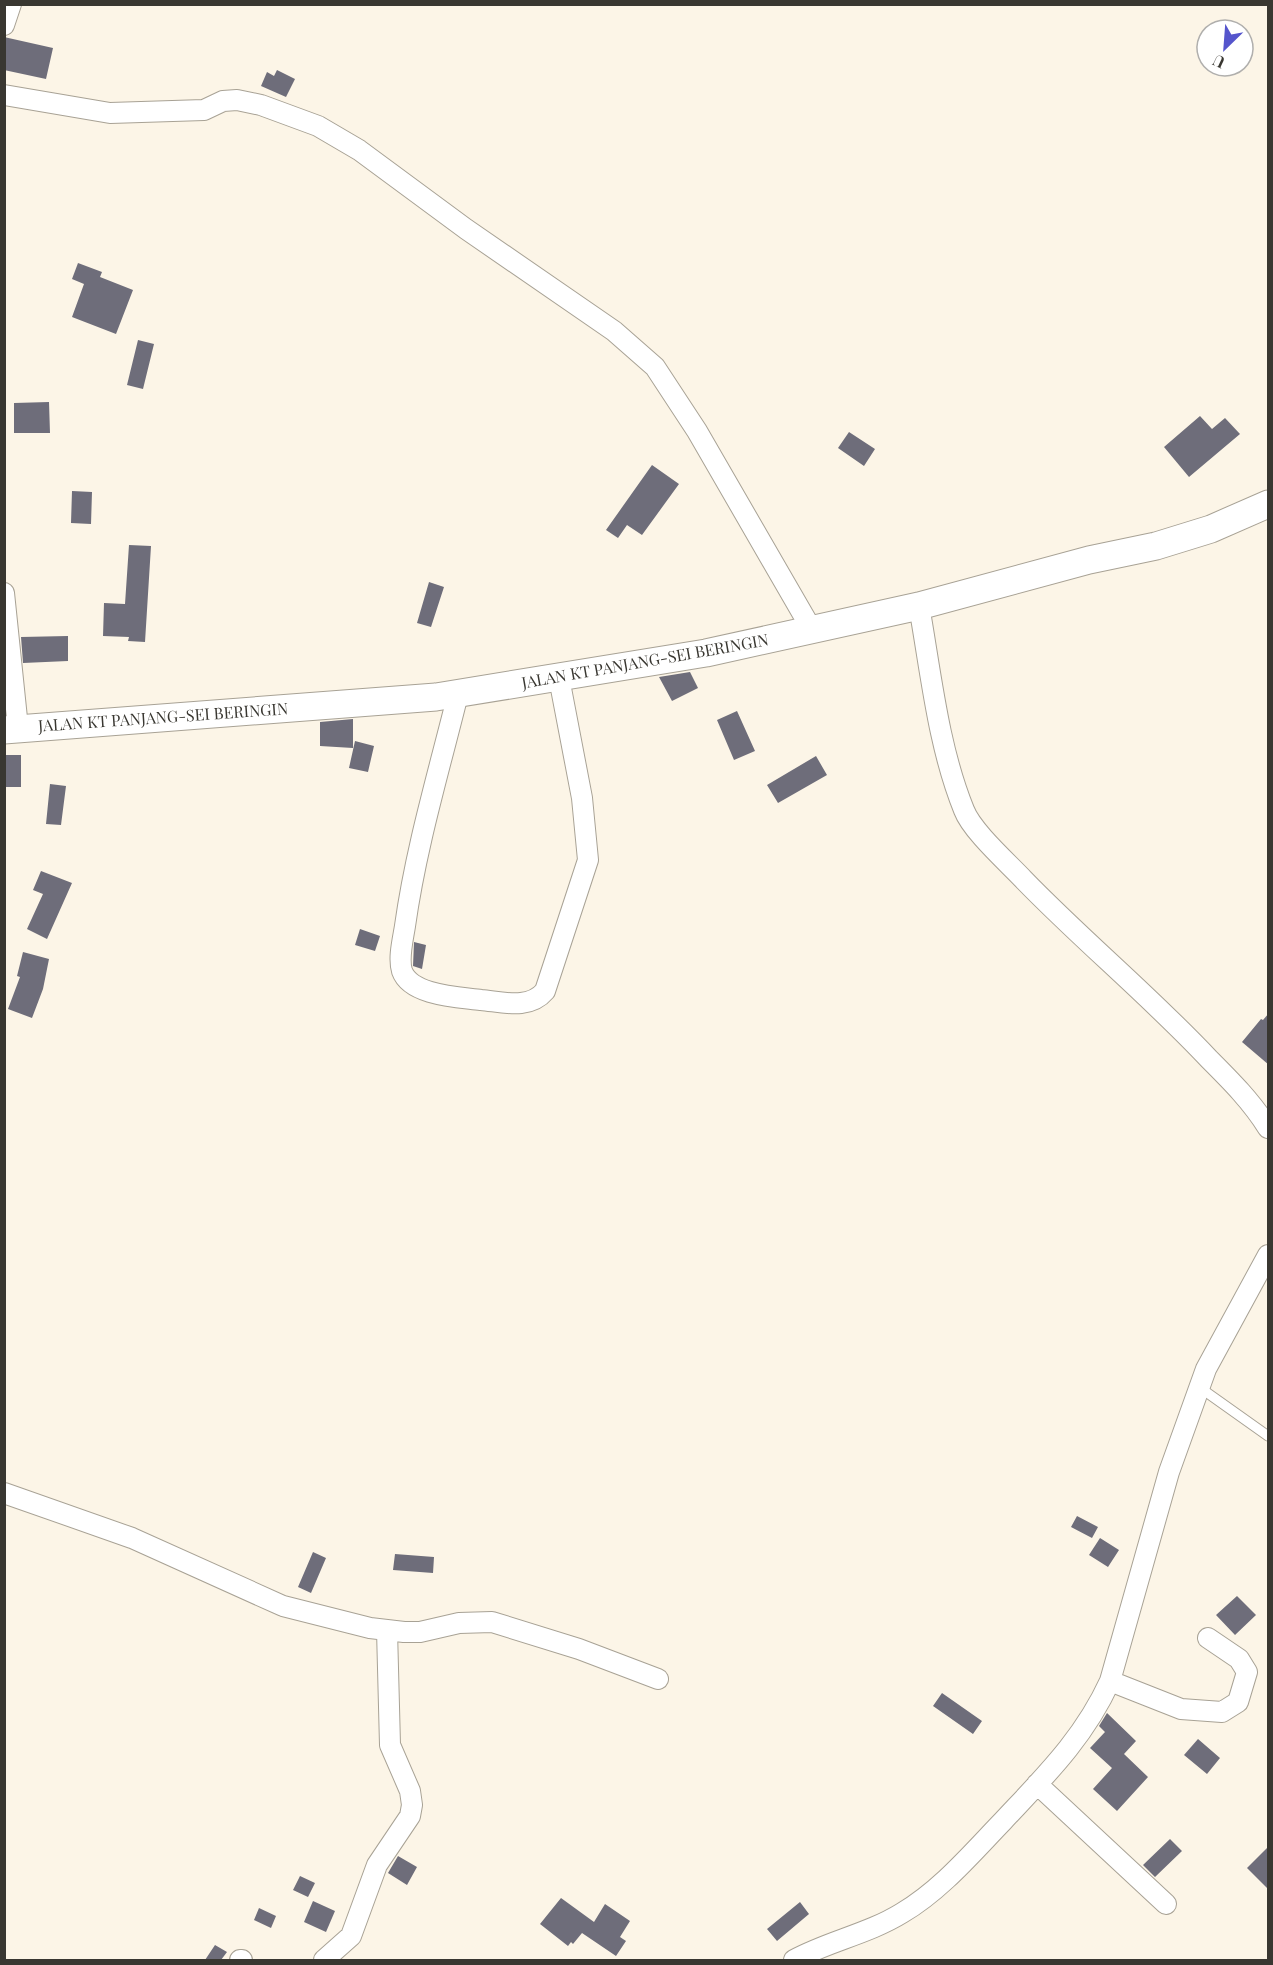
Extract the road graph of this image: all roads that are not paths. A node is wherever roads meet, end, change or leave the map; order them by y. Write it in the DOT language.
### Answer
graph roads {
  1 [pos="11,4"];
  2 [pos="4,25"];
  3 [pos="4,95"];
  4 [pos="1269,504"];
  5 [pos="4,593"];
  6 [pos="919,606"];
  7 [pos="812,630"];
  8 [pos="559,678"];
  9 [pos="458,694"];
  10 [pos="11,729"];
  11 [pos="1269,1128"];
  12 [pos="1269,1255"];
  13 [pos="1199,1387"];
  14 [pos="1269,1436"];
  15 [pos="4,1493"];
  16 [pos="387,1630"];
  17 [pos="1208,1638"];
  18 [pos="658,1679"];
  19 [pos="1110,1681"];
  20 [pos="1037,1784"];
  21 [pos="1166,1904"];
  22 [pos="324,1960"];
  23 [pos="794,1960"];
  1 -- 2 [label="street"];
  3 -- 7 [label="street"];
  4 -- 6 [label="street, JALAN KT PANJANG-SEI BERINGIN"];
  5 -- 10 [label="street"];
  6 -- 7 [label="street, JALAN KT PANJANG-SEI BERINGIN"];
  6 -- 11 [label="street"];
  7 -- 8 [label="street, JALAN KT PANJANG-SEI BERINGIN"];
  8 -- 9 [label="street, JALAN KT PANJANG-SEI BERINGIN"];
  8 -- 9 [label="street"];
  9 -- 10 [label="street, JALAN KT PANJANG-SEI BERINGIN"];
  12 -- 13 [label="street"];
  13 -- 14 [label="lane"];
  13 -- 19 [label="street"];
  15 -- 16 [label="street"];
  16 -- 18 [label="street"];
  16 -- 22 [label="street"];
  17 -- 19 [label="street"];
  19 -- 20 [label="street"];
  20 -- 21 [label="street"];
  20 -- 23 [label="street"];
}
